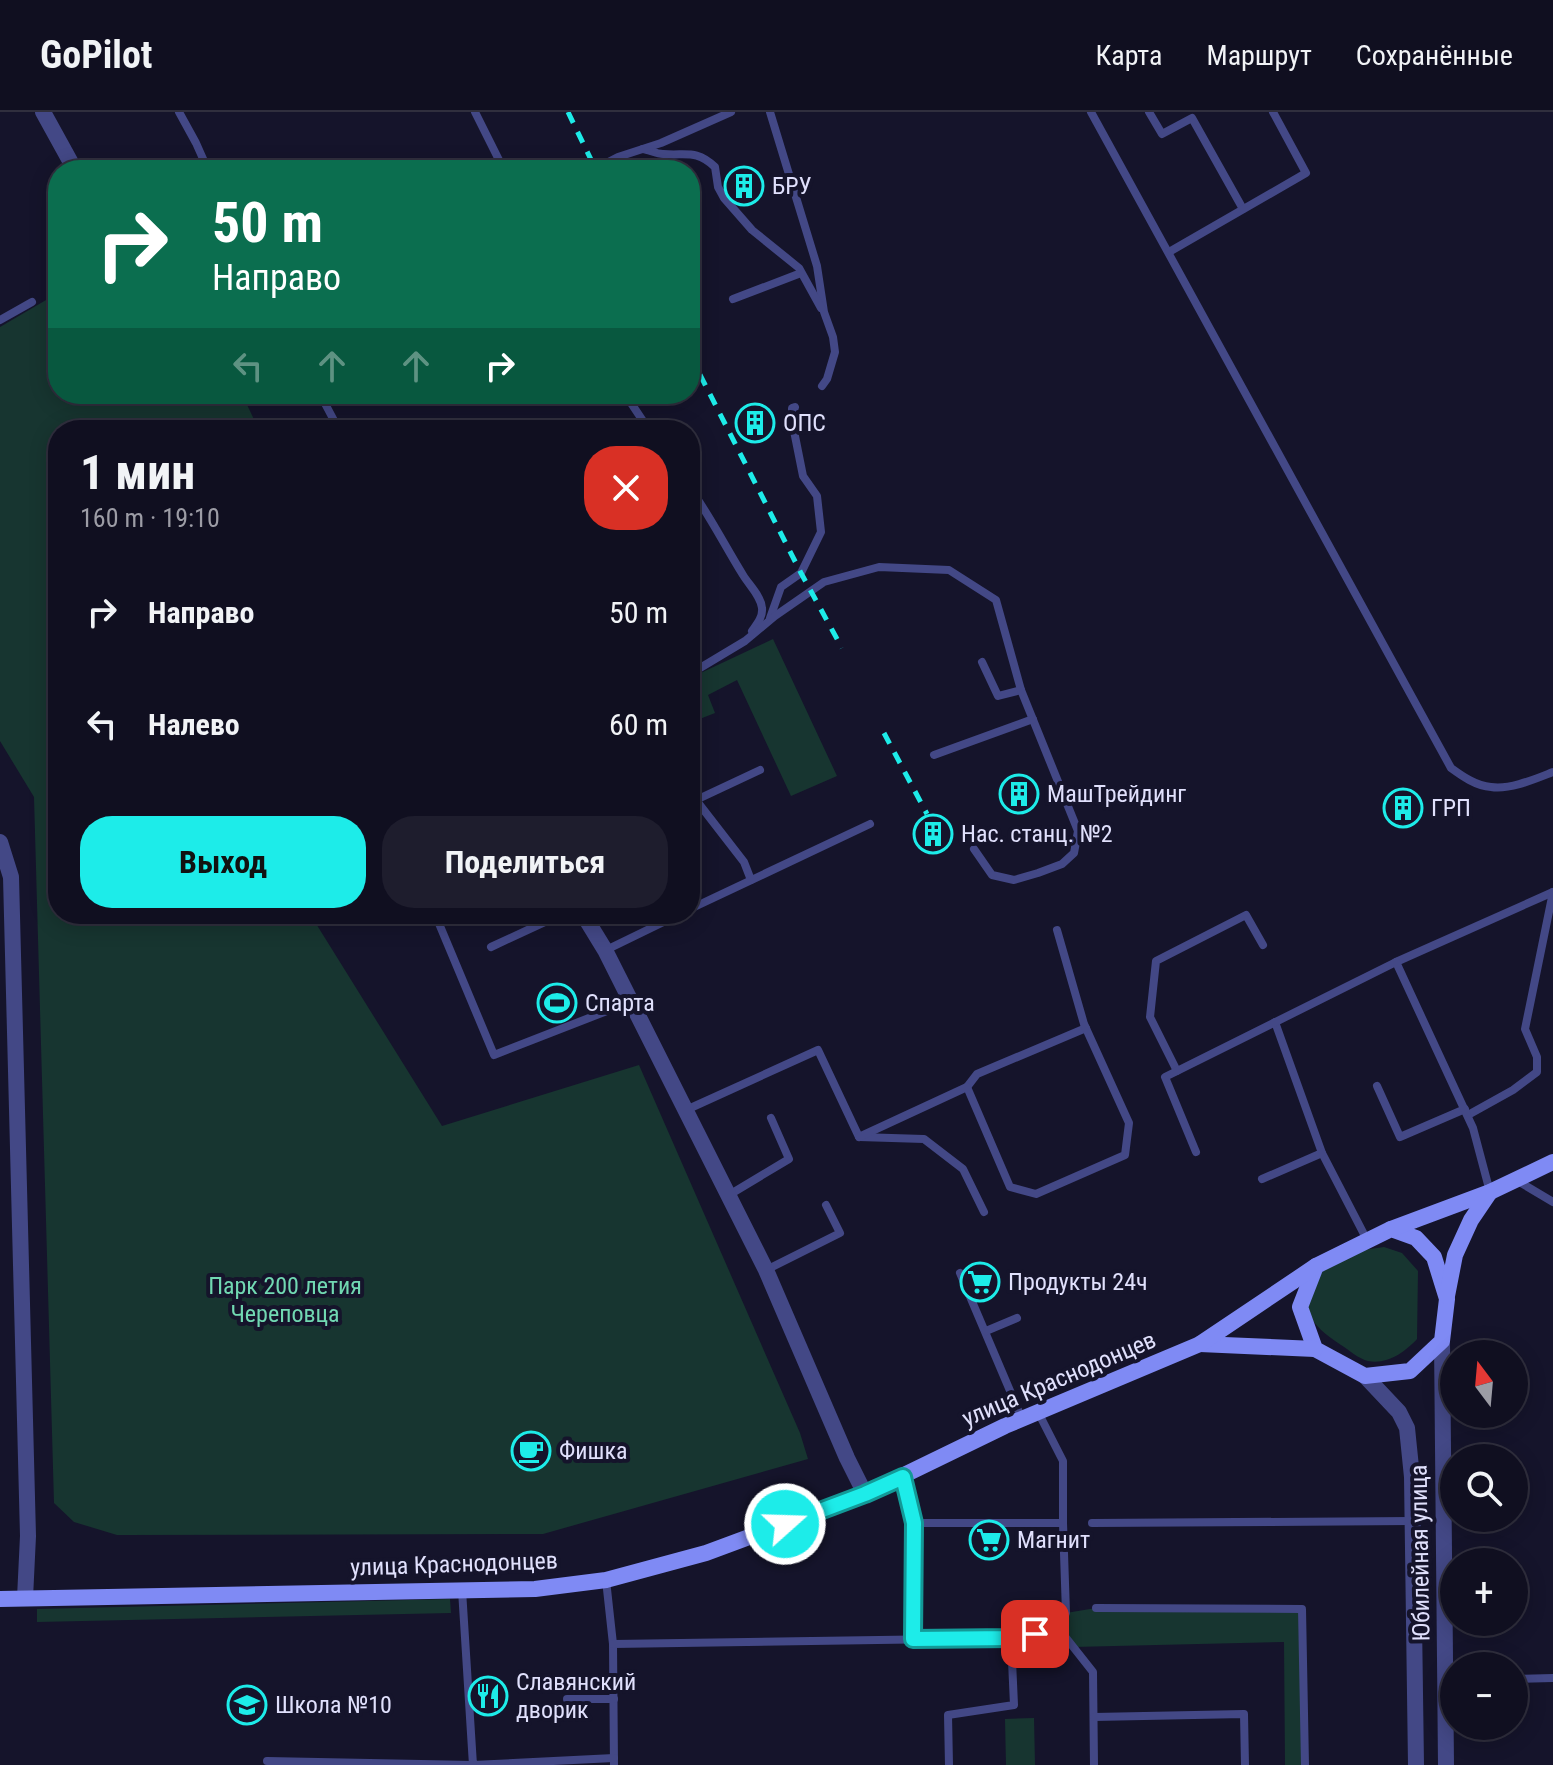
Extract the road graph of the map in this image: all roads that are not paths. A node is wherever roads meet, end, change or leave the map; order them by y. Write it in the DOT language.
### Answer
graph roads {
  1 [pos="43,112"];
  2 [pos="179,112"];
  3 [pos="475,112"];
  4 [pos="770,112"];
  5 [pos="1091,112"];
  6 [pos="1149,112"];
  7 [pos="1273,112"];
  8 [pos="726,113"];
  9 [pos="643,149"];
  10 [pos="69,160"];
  11 [pos="204,160"];
  12 [pos="499,160"];
  13 [pos="612,160"];
  14 [pos="1243,209"];
  15 [pos="1169,252"];
  16 [pos="801,273"];
  17 [pos="733,299"];
  18 [pos="32,302"];
  19 [pos="824,312"];
  20 [pos="0,320"];
  21 [pos="822,386"];
  22 [pos="795,407"];
  23 [pos="700,502"];
  24 [pos="768,621"];
  25 [pos="745,641"];
  26 [pos="982,662"];
  27 [pos="700,668"];
  28 [pos="1021,690"];
  29 [pos="1033,719"];
  30 [pos="934,755"];
  31 [pos="760,770"];
  32 [pos="1553,772"];
  33 [pos="700,798"];
  34 [pos="700,805"];
  35 [pos="870,824"];
  36 [pos="0,842"];
  37 [pos="974,849"];
  38 [pos="751,880"];
  39 [pos="1553,892"];
  40 [pos="700,904"];
  41 [pos="439,924"];
  42 [pos="540,924"];
  43 [pos="589,924"];
  44 [pos="659,924"];
  45 [pos="1057,930"];
  46 [pos="1263,945"];
  47 [pos="491,947"];
  48 [pos="605,950"];
  49 [pos="1396,962"];
  50 [pos="630,1002"];
  51 [pos="1275,1022"];
  52 [pos="1086,1028"];
  53 [pos="1177,1071"];
  54 [pos="1377,1086"];
  55 [pos="967,1087"];
  56 [pos="686,1110"];
  57 [pos="1467,1112"];
  58 [pos="771,1118"];
  59 [pos="859,1137"];
  60 [pos="1196,1152"];
  61 [pos="1322,1153"];
  62 [pos="1553,1162"];
  63 [pos="1262,1179"];
  64 [pos="1516,1180"];
  65 [pos="1490,1192"];
  66 [pos="728,1195"];
  67 [pos="1553,1202"];
  68 [pos="826,1205"];
  69 [pos="984,1212"];
  70 [pos="1391,1229"];
  71 [pos="1367,1240"];
  72 [pos="1316,1266"];
  73 [pos="766,1270"];
  74 [pos="960,1273"];
  75 [pos="1447,1299"];
  76 [pos="1017,1318"];
  77 [pos="986,1331"];
  78 [pos="1442,1340"];
  79 [pos="1440,1343"];
  80 [pos="1200,1344"];
  81 [pos="1315,1349"];
  82 [pos="1365,1376"];
  83 [pos="1030,1416"];
  84 [pos="1444,1428"];
  85 [pos="903,1477"];
  86 [pos="865,1494"];
  87 [pos="1413,1521"];
  88 [pos="914,1523"];
  89 [pos="1063,1523"];
  90 [pos="1092,1523"];
  91 [pos="606,1580"];
  92 [pos="462,1590"];
  93 [pos="25,1598"];
  94 [pos="0,1599"];
  95 [pos="1096,1608"];
  96 [pos="1059,1629"];
  97 [pos="1011,1638"];
  98 [pos="913,1639"];
  99 [pos="613,1644"];
  100 [pos="1449,1652"];
  101 [pos="1553,1678"];
  102 [pos="1528,1679"];
  103 [pos="567,1699"];
  104 [pos="614,1699"];
  105 [pos="1440,1708"];
  106 [pos="1415,1709"];
  107 [pos="1094,1717"];
  108 [pos="1446,1740"];
  109 [pos="267,1761"];
  110 [pos="614,1762"];
  111 [pos="473,1765"];
  112 [pos="949,1765"];
  113 [pos="1094,1765"];
  114 [pos="1245,1765"];
  115 [pos="1305,1765"];
  116 [pos="1416,1765"];
  117 [pos="1446,1765"];
  1 -- 10 [label="street"];
  2 -- 11 [label="lane"];
  3 -- 12 [label="lane"];
  4 -- 19 [label="lane"];
  5 -- 15 [label="lane"];
  6 -- 14 [label="lane"];
  7 -- 14 [label="lane"];
  8 -- 9 [label="lane"];
  9 -- 13 [label="lane"];
  9 -- 16 [label="lane"];
  14 -- 15 [label="lane"];
  15 -- 32 [label="lane"];
  16 -- 17 [label="lane"];
  16 -- 19 [label="lane"];
  18 -- 20 [label="lane"];
  19 -- 21 [label="lane"];
  22 -- 24 [label="lane"];
  23 -- 25 [label="lane"];
  24 -- 25 [label="lane"];
  24 -- 28 [label="lane"];
  25 -- 27 [label="lane"];
  26 -- 28 [label="lane"];
  28 -- 29 [label="lane"];
  29 -- 30 [label="lane"];
  29 -- 37 [label="lane"];
  31 -- 33 [label="lane"];
  34 -- 38 [label="lane"];
  35 -- 38 [label="lane"];
  36 -- 93 [label="street"];
  38 -- 40 [label="lane"];
  39 -- 49 [label="lane"];
  39 -- 57 [label="lane"];
  41 -- 50 [label="lane"];
  42 -- 47 [label="lane"];
  43 -- 48 [label="street"];
  44 -- 48 [label="lane"];
  45 -- 52 [label="lane"];
  46 -- 53 [label="lane"];
  48 -- 50 [label="street"];
  49 -- 51 [label="lane"];
  49 -- 57 [label="lane"];
  50 -- 56 [label="street"];
  51 -- 53 [label="lane"];
  51 -- 61 [label="lane"];
  52 -- 55 [label="lane"];
  52 -- 55 [label="lane"];
  53 -- 60 [label="lane"];
  54 -- 57 [label="lane"];
  55 -- 59 [label="lane"];
  56 -- 59 [label="lane"];
  56 -- 66 [label="street"];
  57 -- 65 [label="lane"];
  58 -- 66 [label="lane"];
  59 -- 69 [label="lane"];
  61 -- 63 [label="lane"];
  61 -- 71 [label="lane"];
  62 -- 64 [label="main road"];
  64 -- 65 [label="main road"];
  64 -- 67 [label="lane"];
  65 -- 70 [label="main road"];
  65 -- 75 [label="main road"];
  66 -- 73 [label="street"];
  68 -- 73 [label="lane"];
  70 -- 71 [label="main road"];
  70 -- 75 [label="main road"];
  71 -- 72 [label="main road"];
  72 -- 80 [label="main road, улица Краснодонцев"];
  72 -- 81 [label="main road"];
  73 -- 86 [label="street"];
  74 -- 77 [label="lane"];
  75 -- 78 [label="main road"];
  76 -- 77 [label="lane"];
  77 -- 83 [label="lane"];
  79 -- 82 [label="main road"];
  80 -- 81 [label="main road, улица Краснодонцев"];
  80 -- 83 [label="main road, улица Краснодонцев"];
  81 -- 82 [label="main road"];
  82 -- 87 [label="street, Юбилейная улица"];
  83 -- 85 [label="main road, улица Краснодонцев"];
  83 -- 89 [label="lane"];
  84 -- 100 [label="street, Юбилейная улица"];
  85 -- 86 [label="main road, улица Краснодонцев"];
  85 -- 88 [label="lane"];
  86 -- 91 [label="main road, улица Краснодонцев"];
  87 -- 90 [label="lane"];
  87 -- 106 [label="street, Юбилейная улица"];
  88 -- 89 [label="lane"];
  88 -- 98 [label="lane"];
  89 -- 96 [label="lane"];
  91 -- 92 [label="main road, улица Краснодонцев"];
  91 -- 99 [label="lane"];
  92 -- 93 [label="main road, улица Краснодонцев"];
  92 -- 111 [label="lane"];
  93 -- 94 [label="main road, улица Краснодонцев"];
  95 -- 115 [label="lane"];
  96 -- 97 [label="lane"];
  96 -- 107 [label="lane"];
  97 -- 98 [label="lane"];
  97 -- 112 [label="lane"];
  98 -- 99 [label="lane"];
  99 -- 104 [label="lane"];
  101 -- 102 [label="lane"];
  103 -- 104 [label="lane"];
  104 -- 110 [label="lane"];
  105 -- 106 [label="street"];
  106 -- 116 [label="street, Юбилейная улица"];
  107 -- 113 [label="lane"];
  107 -- 114 [label="lane"];
  108 -- 117 [label="street, Юбилейная улица"];
  109 -- 111 [label="lane"];
  110 -- 111 [label="lane"];
}
